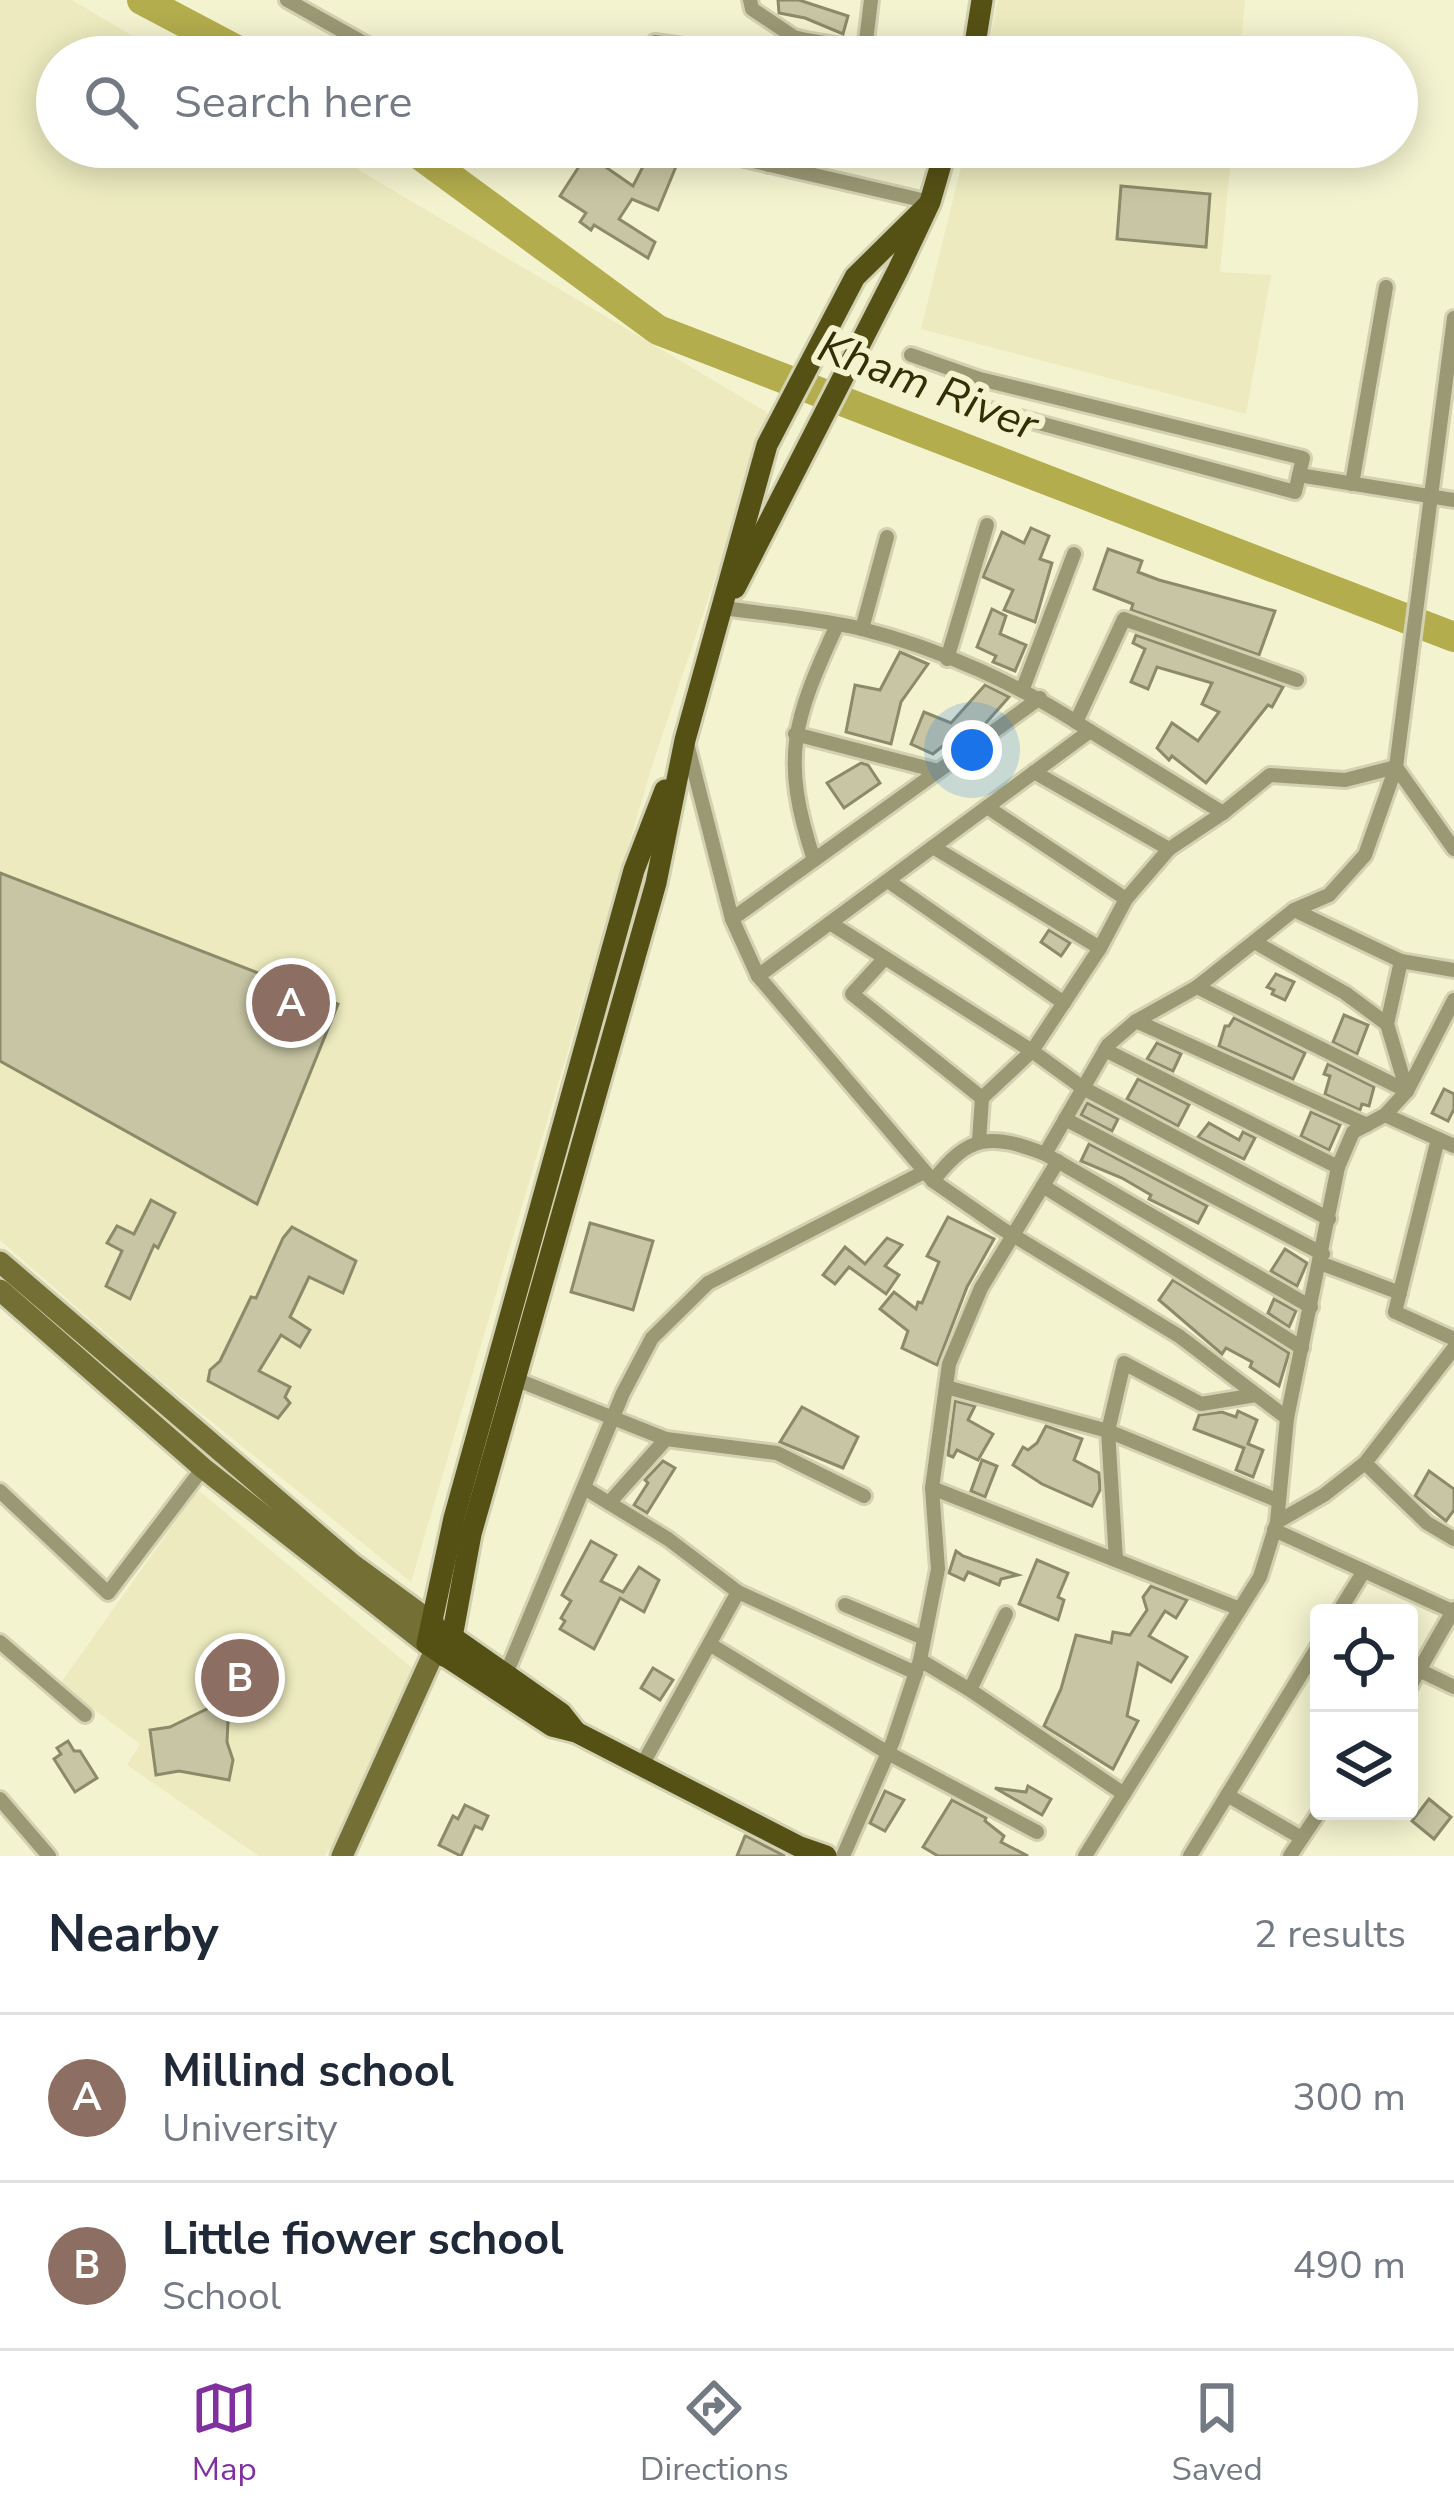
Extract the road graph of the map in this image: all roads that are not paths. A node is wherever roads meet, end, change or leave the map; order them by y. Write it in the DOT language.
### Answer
graph roads {
  1 [pos="287,0"];
  2 [pos="750,0"];
  3 [pos="871,0"];
  4 [pos="982,0"];
  5 [pos="351,36"];
  6 [pos="792,36"];
  7 [pos="867,36"];
  8 [pos="976,36"];
  9 [pos="781,168"];
  10 [pos="940,168"];
  11 [pos="929,204"];
  12 [pos="1386,287"];
  13 [pos="1454,318"];
  14 [pos="911,356"];
  15 [pos="987,409"];
  16 [pos="1299,475"];
  17 [pos="1352,484"];
  18 [pos="1430,497"];
  19 [pos="1454,500"];
  20 [pos="987,525"];
  21 [pos="887,537"];
  22 [pos="1074,554"];
  23 [pos="725,608"];
  24 [pos="837,625"];
  25 [pos="862,629"];
  26 [pos="713,632"];
  27 [pos="947,659"];
  28 [pos="1297,680"];
  29 [pos="1022,691"];
  30 [pos="1040,698"];
  31 [pos="1083,726"];
  32 [pos="795,734"];
  33 [pos="685,740"];
  34 [pos="1396,767"];
  35 [pos="938,771"];
  36 [pos="1034,772"];
  37 [pos="987,807"];
  38 [pos="1222,813"];
  39 [pos="933,847"];
  40 [pos="1169,849"];
  41 [pos="1454,849"];
  42 [pos="814,860"];
  43 [pos="888,880"];
  44 [pos="1126,899"];
  45 [pos="1294,910"];
  46 [pos="732,919"];
  47 [pos="830,923"];
  48 [pos="1256,943"];
  49 [pos="1100,948"];
  50 [pos="885,958"];
  51 [pos="1401,961"];
  52 [pos="1454,970"];
  53 [pos="758,976"];
  54 [pos="1197,987"];
  55 [pos="1454,1000"];
  56 [pos="1064,1003"];
  57 [pos="1136,1021"];
  58 [pos="1388,1024"];
  59 [pos="1105,1050"];
  60 [pos="1032,1051"];
  61 [pos="1083,1088"];
  62 [pos="1407,1091"];
  63 [pos="982,1099"];
  64 [pos="1385,1115"];
  65 [pos="1065,1119"];
  66 [pos="1367,1125"];
  67 [pos="1438,1139"];
  68 [pos="979,1141"];
  69 [pos="1454,1146"];
  70 [pos="1051,1158"];
  71 [pos="1338,1167"];
  72 [pos="928,1177"];
  73 [pos="1043,1186"];
  74 [pos="1329,1219"];
  75 [pos="1013,1236"];
  76 [pos="1322,1258"];
  77 [pos="0,1262"];
  78 [pos="0,1290"];
  79 [pos="1400,1293"];
  80 [pos="1311,1306"];
  81 [pos="1454,1339"];
  82 [pos="1302,1348"];
  83 [pos="1454,1348"];
  84 [pos="515,1379"];
  85 [pos="946,1387"];
  86 [pos="1256,1395"];
  87 [pos="614,1418"];
  88 [pos="1287,1418"];
  89 [pos="1108,1431"];
  90 [pos="666,1439"];
  91 [pos="1365,1462"];
  92 [pos="203,1468"];
  93 [pos="932,1488"];
  94 [pos="586,1489"];
  95 [pos="0,1491"];
  96 [pos="864,1496"];
  97 [pos="1279,1501"];
  98 [pos="609,1503"];
  99 [pos="1275,1526"];
  100 [pos="1454,1539"];
  101 [pos="1116,1561"];
  102 [pos="1364,1571"];
  103 [pos="738,1592"];
  104 [pos="1344,1604"];
  105 [pos="845,1605"];
  106 [pos="1240,1609"];
  107 [pos="1454,1611"];
  108 [pos="1006,1614"];
  109 [pos="924,1638"];
  110 [pos="0,1642"];
  111 [pos="438,1642"];
  112 [pos="711,1646"];
  113 [pos="1310,1660"];
  114 [pos="918,1666"];
  115 [pos="1421,1671"];
  116 [pos="506,1674"];
  117 [pos="1418,1675"];
  118 [pos="1454,1687"];
  119 [pos="970,1690"];
  120 [pos="85,1715"];
  121 [pos="577,1732"];
  122 [pos="888,1753"];
  123 [pos="641,1767"];
  124 [pos="1124,1794"];
  125 [pos="1227,1796"];
  126 [pos="0,1799"];
  127 [pos="1312,1820"];
  128 [pos="1037,1832"];
  129 [pos="1300,1837"];
  130 [pos="350,1853"];
  131 [pos="50,1856"];
  132 [pos="826,1856"];
  133 [pos="843,1856"];
  134 [pos="1084,1856"];
  135 [pos="1190,1856"];
  136 [pos="1290,1856"];
  1 -- 5 [label="street"];
  2 -- 6 [label="street"];
  3 -- 7 [label="street"];
  4 -- 8 [label="main road"];
  9 -- 11 [label="street"];
  10 -- 11 [label="main road"];
  11 -- 23 [label="main road"];
  11 -- 26 [label="main road"];
  12 -- 17 [label="street"];
  13 -- 18 [label="street"];
  14 -- 16 [label="street"];
  15 -- 16 [label="street"];
  16 -- 17 [label="street"];
  17 -- 18 [label="street"];
  18 -- 19 [label="street"];
  18 -- 34 [label="street"];
  20 -- 27 [label="street"];
  21 -- 25 [label="street"];
  22 -- 29 [label="street"];
  23 -- 24 [label="street"];
  23 -- 26 [label="main road"];
  24 -- 25 [label="street"];
  24 -- 32 [label="street"];
  25 -- 27 [label="street"];
  26 -- 33 [label="main road"];
  27 -- 29 [label="street"];
  28 -- 31 [label="street"];
  29 -- 30 [label="street"];
  30 -- 31 [label="street"];
  30 -- 35 [label="street"];
  31 -- 36 [label="street"];
  31 -- 38 [label="street"];
  32 -- 35 [label="street"];
  32 -- 42 [label="street"];
  33 -- 46 [label="street"];
  33 -- 84 [label="main road"];
  33 -- 111 [label="main road"];
  34 -- 38 [label="street"];
  34 -- 41 [label="street"];
  34 -- 45 [label="street"];
  35 -- 42 [label="street"];
  36 -- 37 [label="street"];
  36 -- 40 [label="street"];
  37 -- 39 [label="street"];
  37 -- 44 [label="street"];
  38 -- 40 [label="street"];
  39 -- 43 [label="street"];
  39 -- 49 [label="street"];
  40 -- 44 [label="street"];
  42 -- 46 [label="street"];
  43 -- 47 [label="street"];
  43 -- 56 [label="street"];
  44 -- 49 [label="street"];
  45 -- 48 [label="street"];
  45 -- 51 [label="street"];
  46 -- 53 [label="street"];
  47 -- 50 [label="street"];
  47 -- 53 [label="street"];
  48 -- 54 [label="street"];
  48 -- 58 [label="street"];
  49 -- 56 [label="street"];
  50 -- 60 [label="street"];
  50 -- 63 [label="street"];
  51 -- 52 [label="street"];
  51 -- 58 [label="street"];
  53 -- 72 [label="street"];
  54 -- 57 [label="street"];
  54 -- 62 [label="street"];
  55 -- 62 [label="street"];
  56 -- 60 [label="street"];
  57 -- 59 [label="street"];
  57 -- 66 [label="street"];
  58 -- 62 [label="street"];
  59 -- 61 [label="street"];
  59 -- 71 [label="street"];
  60 -- 61 [label="street"];
  60 -- 63 [label="street"];
  61 -- 65 [label="street"];
  61 -- 74 [label="street"];
  62 -- 64 [label="street"];
  63 -- 68 [label="street"];
  64 -- 66 [label="street"];
  64 -- 67 [label="street"];
  65 -- 70 [label="street"];
  65 -- 76 [label="street"];
  66 -- 71 [label="street"];
  67 -- 69 [label="street"];
  67 -- 79 [label="street"];
  68 -- 70 [label="street"];
  68 -- 72 [label="street"];
  70 -- 73 [label="street"];
  70 -- 80 [label="street"];
  71 -- 74 [label="street"];
  72 -- 75 [label="street"];
  72 -- 87 [label="street"];
  73 -- 75 [label="street"];
  73 -- 82 [label="street"];
  74 -- 76 [label="street"];
  75 -- 85 [label="street"];
  75 -- 86 [label="street"];
  76 -- 79 [label="street"];
  76 -- 80 [label="street"];
  77 -- 111 [label="street"];
  78 -- 92 [label="street"];
  79 -- 81 [label="street"];
  80 -- 82 [label="street"];
  82 -- 88 [label="street"];
  83 -- 91 [label="street"];
  84 -- 87 [label="street"];
  84 -- 111 [label="main road"];
  85 -- 89 [label="street"];
  85 -- 93 [label="street"];
  86 -- 88 [label="street"];
  86 -- 89 [label="street"];
  87 -- 90 [label="street"];
  87 -- 94 [label="street"];
  88 -- 97 [label="street"];
  89 -- 97 [label="street"];
  89 -- 101 [label="street"];
  90 -- 96 [label="street"];
  90 -- 98 [label="street"];
  91 -- 99 [label="street"];
  91 -- 100 [label="street"];
  92 -- 95 [label="street"];
  92 -- 111 [label="street"];
  93 -- 101 [label="street"];
  93 -- 109 [label="street"];
  94 -- 98 [label="street"];
  94 -- 116 [label="street"];
  97 -- 99 [label="street"];
  98 -- 103 [label="street"];
  99 -- 102 [label="street"];
  99 -- 106 [label="street"];
  101 -- 106 [label="street"];
  102 -- 104 [label="street"];
  102 -- 107 [label="street"];
  103 -- 112 [label="street"];
  103 -- 114 [label="street"];
  105 -- 109 [label="street"];
  106 -- 124 [label="street"];
  107 -- 115 [label="street"];
  108 -- 119 [label="street"];
  109 -- 114 [label="street"];
  110 -- 120 [label="street"];
  111 -- 116 [label="main road"];
  111 -- 121 [label="main road"];
  111 -- 130 [label="street"];
  112 -- 122 [label="street"];
  112 -- 123 [label="street"];
  113 -- 125 [label="street"];
  114 -- 119 [label="street"];
  114 -- 122 [label="street"];
  115 -- 117 [label="street"];
  115 -- 118 [label="street"];
  116 -- 121 [label="main road"];
  119 -- 124 [label="street"];
  121 -- 123 [label="main road"];
  122 -- 128 [label="street"];
  122 -- 133 [label="street"];
  123 -- 132 [label="main road"];
  124 -- 134 [label="street"];
  125 -- 129 [label="street"];
  125 -- 135 [label="street"];
  126 -- 131 [label="street"];
  127 -- 129 [label="street"];
  129 -- 136 [label="street"];
}
